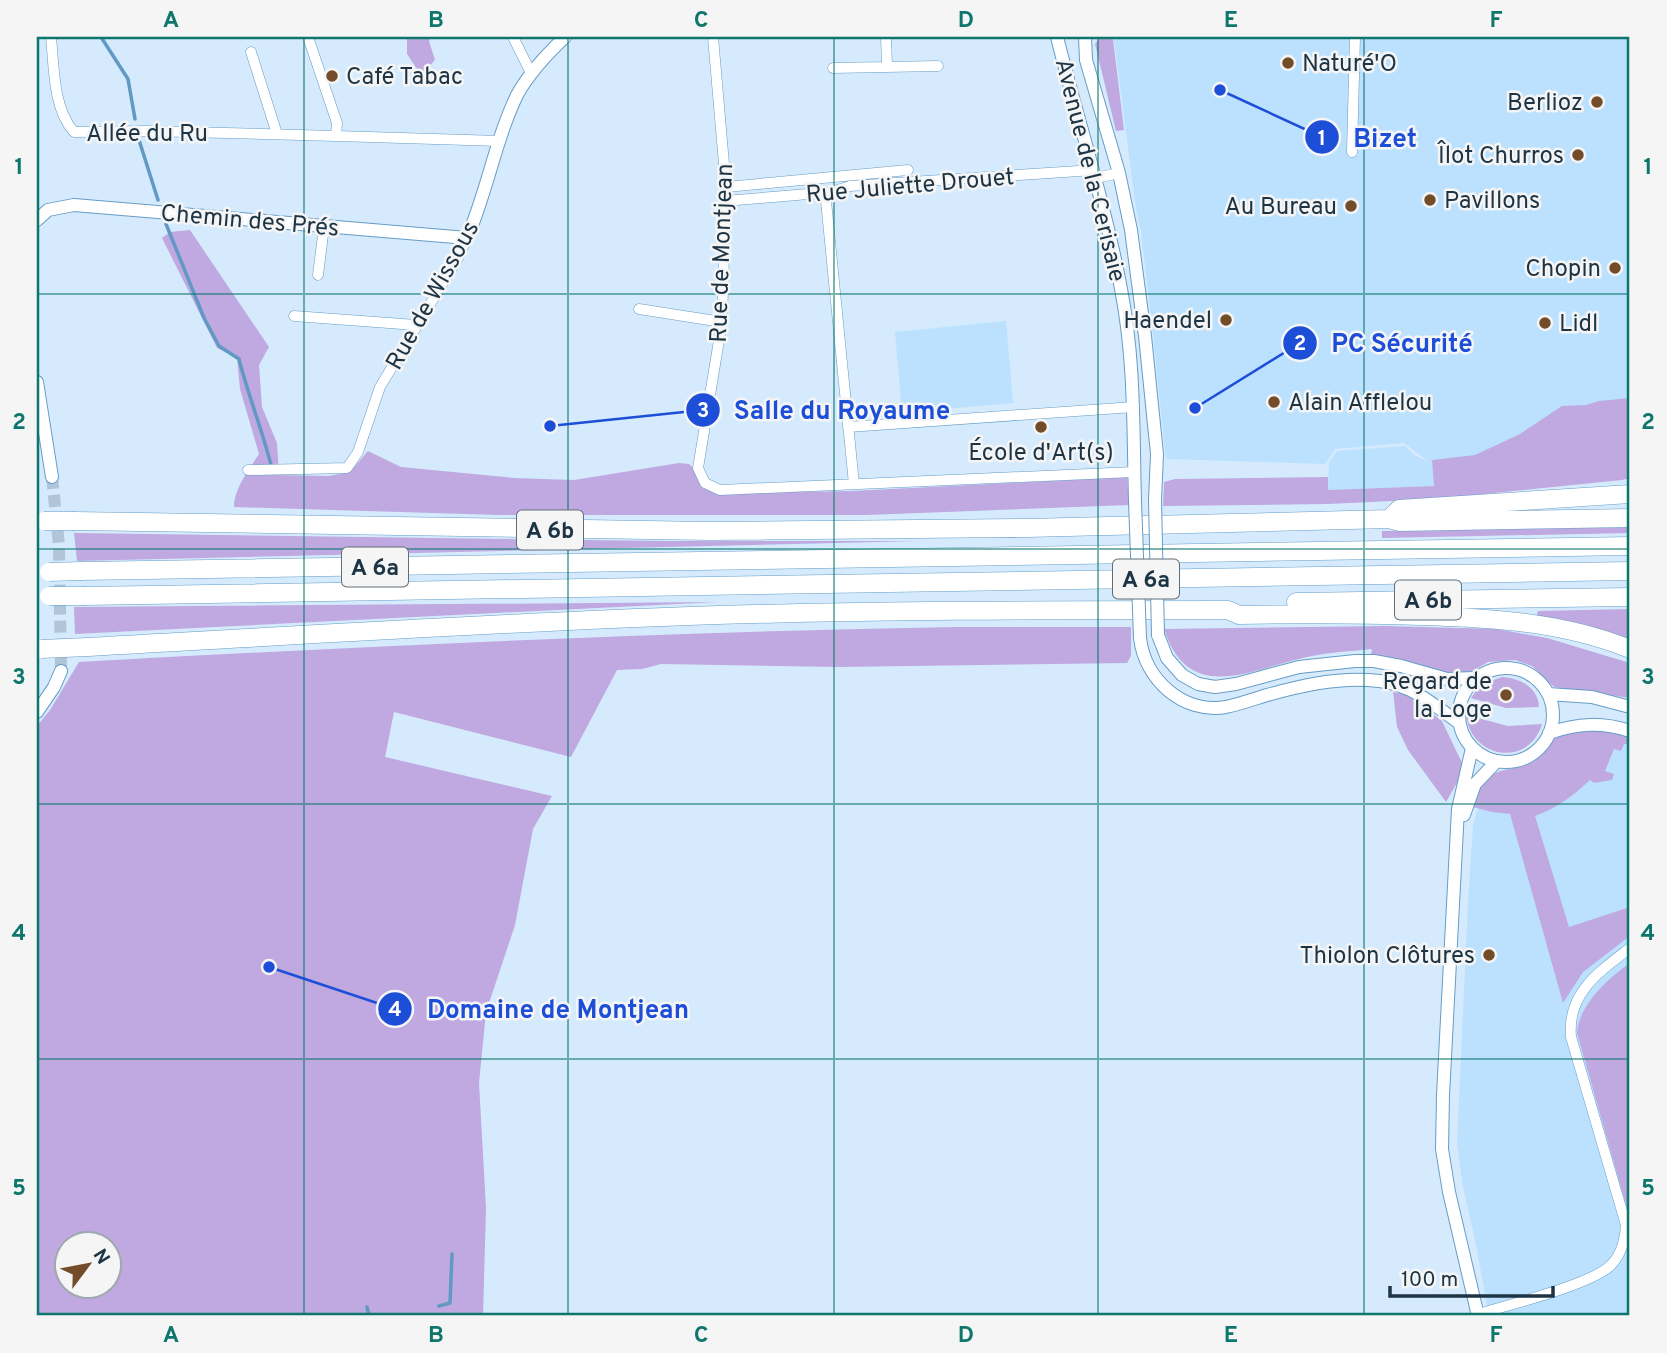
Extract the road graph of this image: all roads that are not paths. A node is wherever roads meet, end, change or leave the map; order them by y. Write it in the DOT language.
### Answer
graph roads {
  1 [pos="51,37"];
  2 [pos="308,37"];
  3 [pos="513,37"];
  4 [pos="565,37"];
  5 [pos="713,37"];
  6 [pos="886,37"];
  7 [pos="1057,37"];
  8 [pos="1085,37"];
  9 [pos="1355,37"];
  10 [pos="251,52"];
  11 [pos="887,66"];
  12 [pos="938,66"];
  13 [pos="834,68"];
  14 [pos="531,73"];
  15 [pos="277,134"];
  16 [pos="336,136"];
  17 [pos="500,141"];
  18 [pos="1352,152"];
  19 [pos="908,170"];
  20 [pos="1119,173"];
  21 [pos="1095,174"];
  22 [pos="726,187"];
  23 [pos="832,192"];
  24 [pos="725,201"];
  25 [pos="37,219"];
  26 [pos="324,227"];
  27 [pos="467,238"];
  28 [pos="318,275"];
  29 [pos="639,309"];
  30 [pos="293,316"];
  31 [pos="722,322"];
  32 [pos="416,325"];
  33 [pos="37,382"];
  34 [pos="1134,407"];
  35 [pos="848,427"];
  36 [pos="248,470"];
  37 [pos="1134,472"];
  38 [pos="52,477"];
  39 [pos="854,484"];
  40 [pos="1630,486"];
  41 [pos="1630,494"];
  42 [pos="1596,496"];
  43 [pos="1630,518"];
  44 [pos="1389,519"];
  45 [pos="40,521"];
  46 [pos="1630,546"];
  47 [pos="1630,571"];
  48 [pos="43,572"];
  49 [pos="43,597"];
  50 [pos="1630,597"];
  51 [pos="1228,610"];
  52 [pos="39,649"];
  53 [pos="1630,649"];
  54 [pos="61,671"];
  55 [pos="1475,678"];
  56 [pos="1548,694"];
  57 [pos="1630,707"];
  58 [pos="37,712"];
  59 [pos="1458,722"];
  60 [pos="1630,731"];
  61 [pos="1549,733"];
  62 [pos="1472,748"];
  63 [pos="1496,762"];
  64 [pos="1457,839"];
  65 [pos="1630,948"];
  66 [pos="1478,1315"];
  1 -- 15 [label="street, Allée du Ru"];
  2 -- 16 [label="street"];
  3 -- 14 [label="street"];
  4 -- 14 [label="street, Rue de Wissous"];
  5 -- 22 [label="street, Rue de Montjean"];
  6 -- 11 [label="street"];
  7 -- 21 [label="street, Avenue de la Cerisaie"];
  8 -- 20 [label="street, Avenue de la Cerisaie"];
  9 -- 18 [label="street"];
  10 -- 15 [label="street"];
  11 -- 12 [label="street"];
  11 -- 13 [label="street"];
  14 -- 17 [label="street, Rue de Wissous"];
  15 -- 16 [label="street, Allée du Ru"];
  16 -- 17 [label="street, Allée du Ru"];
  17 -- 27 [label="street, Rue de Wissous"];
  19 -- 22 [label="street"];
  20 -- 21 [label="street, Rue Juliette Drouet"];
  20 -- 55 [label="street, Avenue de la Cerisaie, bridge"];
  21 -- 23 [label="street, Rue Juliette Drouet"];
  21 -- 34 [label="street, Avenue de la Cerisaie"];
  22 -- 24 [label="street, Rue de Montjean"];
  23 -- 24 [label="street, Rue Juliette Drouet"];
  23 -- 35 [label="street"];
  24 -- 31 [label="street, Rue de Montjean"];
  25 -- 26 [label="street, Chemin des Prés"];
  26 -- 27 [label="street, Chemin des Prés"];
  26 -- 28 [label="street"];
  27 -- 32 [label="street, Rue de Wissous"];
  29 -- 31 [label="street"];
  30 -- 32 [label="street"];
  31 -- 39 [label="street, Rue de Montjean"];
  32 -- 36 [label="street, Rue de Wissous"];
  33 -- 38 [label="street"];
  34 -- 35 [label="street"];
  34 -- 37 [label="street, Avenue de la Cerisaie"];
  35 -- 39 [label="street"];
  37 -- 39 [label="street"];
  37 -- 59 [label="street, Avenue de la Cerisaie, bridge"];
  40 -- 42 [label="highway"];
  41 -- 42 [label="highway"];
  42 -- 44 [label="highway"];
  43 -- 44 [label="highway, A 6b"];
  44 -- 45 [label="highway, A 6b, bridge"];
  46 -- 48 [label="highway, A 6a, bridge"];
  47 -- 49 [label="highway, A 6a, bridge"];
  50 -- 51 [label="highway, A 6b"];
  51 -- 52 [label="highway, A 6b, bridge"];
  51 -- 53 [label="highway"];
  54 -- 58 [label="street"];
  55 -- 56 [label="street"];
  55 -- 59 [label="street"];
  56 -- 57 [label="street"];
  56 -- 61 [label="street"];
  59 -- 62 [label="street"];
  60 -- 61 [label="street"];
  61 -- 63 [label="street"];
  62 -- 63 [label="street"];
  62 -- 64 [label="street"];
  63 -- 64 [label="street"];
  64 -- 66 [label="street"];
  65 -- 66 [label="street"];
}
